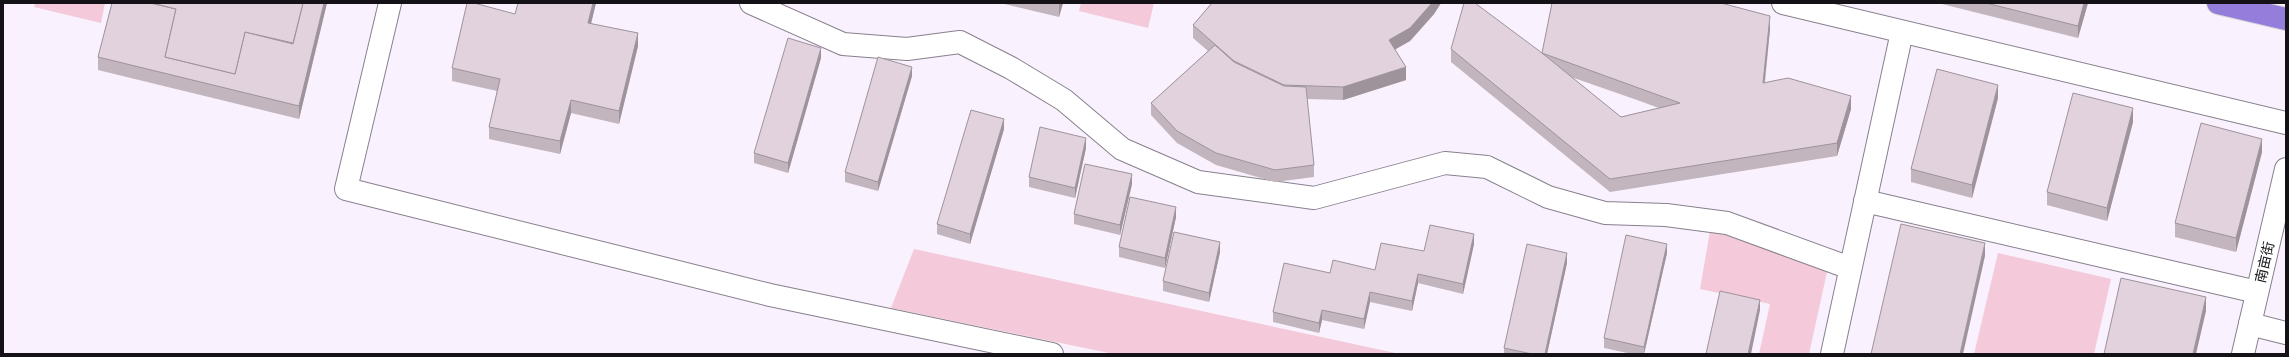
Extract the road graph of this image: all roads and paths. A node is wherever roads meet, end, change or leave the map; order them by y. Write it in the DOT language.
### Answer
graph roads {
  1 [pos="390,3"];
  2 [pos="751,3"];
  3 [pos="2218,3"];
  4 [pos="1797,4"];
  5 [pos="2286,19"];
  6 [pos="1902,32"];
  7 [pos="2286,123"];
  8 [pos="2286,169"];
  9 [pos="1865,201"];
  10 [pos="1850,268"];
  11 [pos="2257,292"];
  12 [pos="2250,324"];
  13 [pos="2286,333"];
  14 [pos="1052,354"];
  15 [pos="1832,354"];
  16 [pos="2243,354"];
  1 -- 14 [label="lane"];
  2 -- 10 [label="lane"];
  3 -- 5 [label="highway"];
  4 -- 6 [label="lane"];
  6 -- 7 [label="lane"];
  6 -- 9 [label="lane"];
  8 -- 11 [label="lane, 南亩街"];
  9 -- 10 [label="lane"];
  9 -- 11 [label="lane"];
  10 -- 15 [label="lane"];
  11 -- 12 [label="lane, 南亩街"];
  12 -- 13 [label="lane"];
  12 -- 16 [label="lane, 南亩街"];
}
